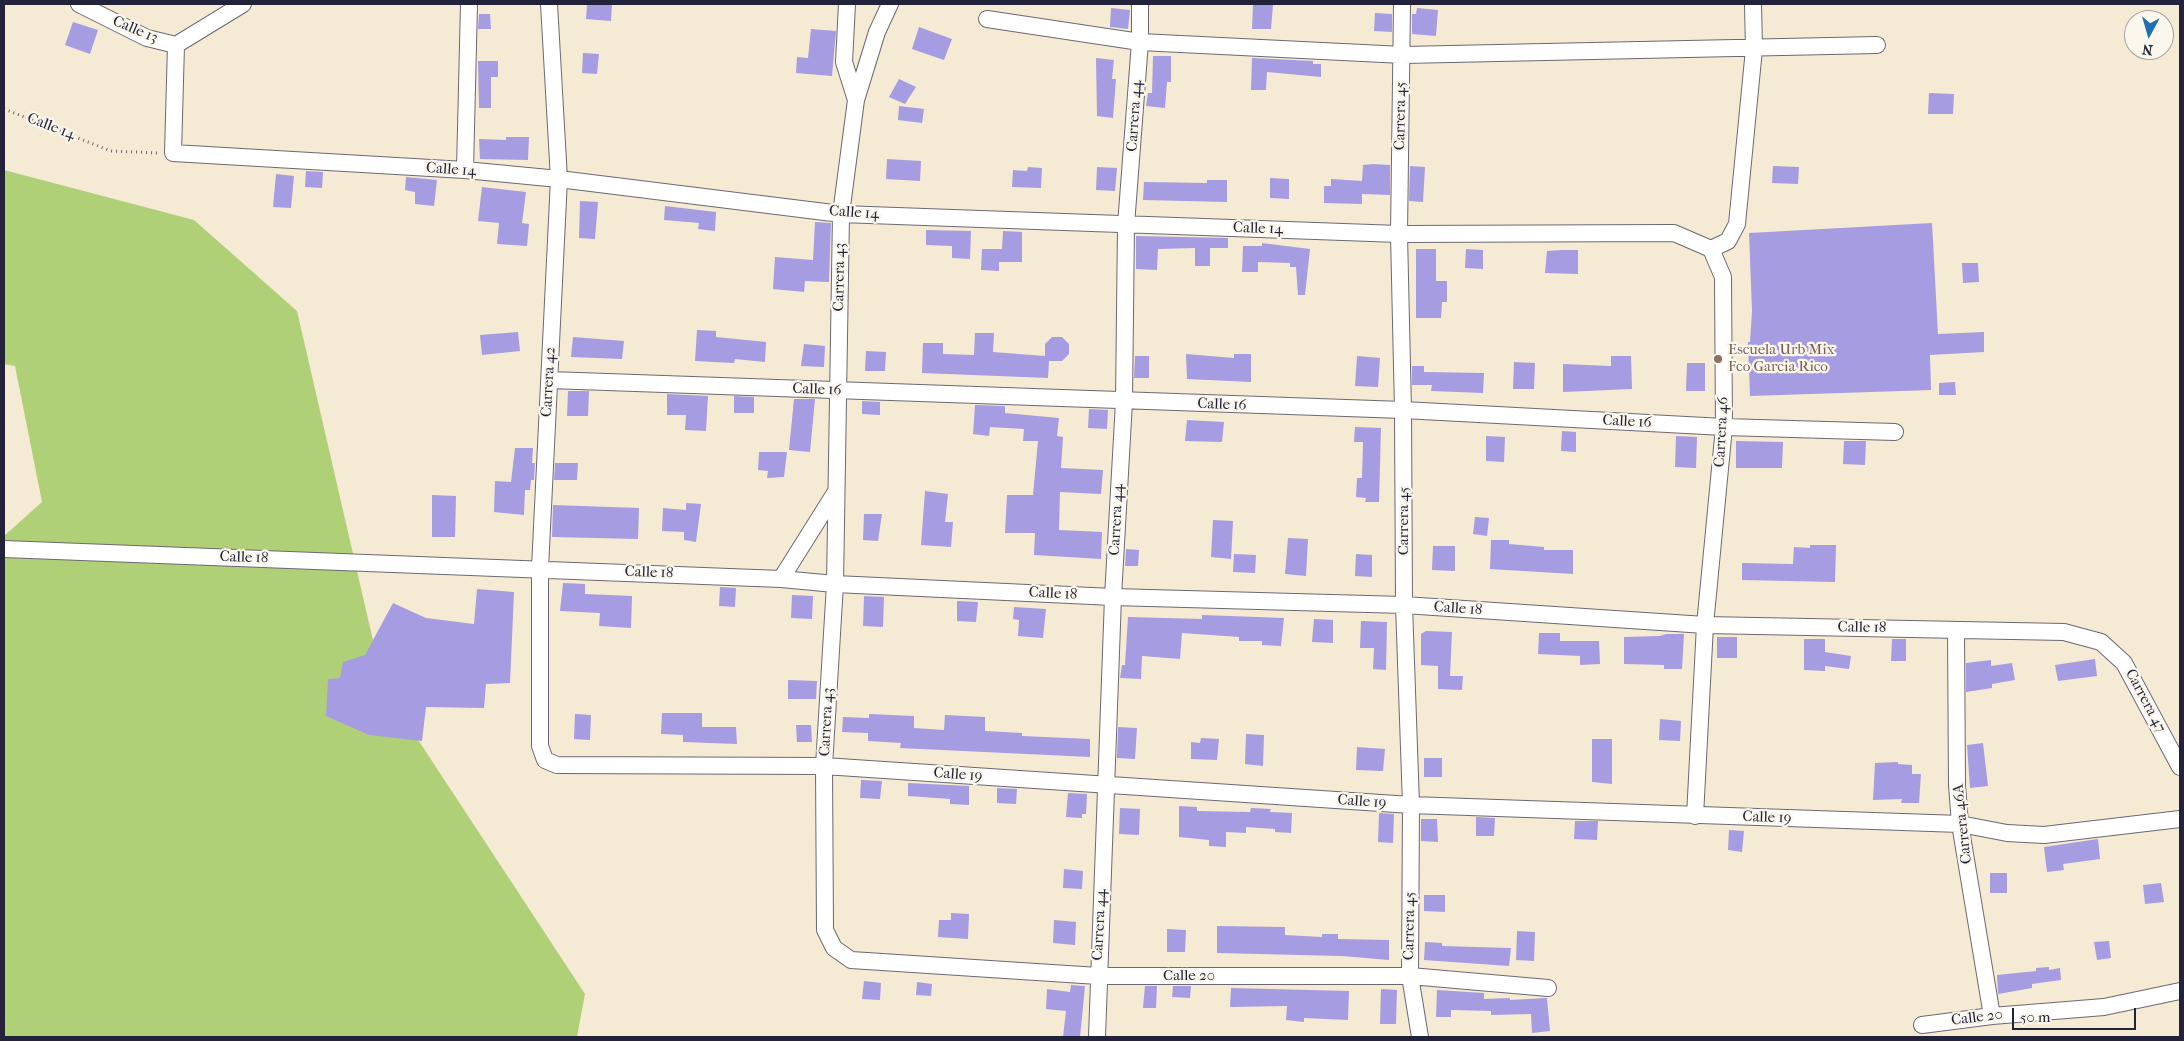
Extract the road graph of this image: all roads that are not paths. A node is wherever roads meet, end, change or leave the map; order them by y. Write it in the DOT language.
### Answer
graph roads {
  1 [pos="79,4"];
  2 [pos="243,4"];
  3 [pos="469,4"];
  4 [pos="549,4"];
  5 [pos="847,4"];
  6 [pos="890,4"];
  7 [pos="1140,4"];
  8 [pos="1402,4"];
  9 [pos="1753,4"];
  10 [pos="987,19"];
  11 [pos="1140,42"];
  12 [pos="176,45"];
  13 [pos="1877,45"];
  14 [pos="1754,49"];
  15 [pos="1403,55"];
  16 [pos="856,100"];
  17 [pos="465,170"];
  18 [pos="558,179"];
  19 [pos="841,214"];
  20 [pos="1126,225"];
  21 [pos="1398,234"];
  22 [pos="1711,249"];
  23 [pos="550,380"];
  24 [pos="837,391"];
  25 [pos="1124,402"];
  26 [pos="1403,410"];
  27 [pos="1724,427"];
  28 [pos="1895,432"];
  29 [pos="835,493"];
  30 [pos="4,549"];
  31 [pos="540,568"];
  32 [pos="781,578"];
  33 [pos="835,584"];
  34 [pos="1113,597"];
  35 [pos="1404,605"];
  36 [pos="1705,625"];
  37 [pos="1956,630"];
  38 [pos="2101,642"];
  39 [pos="545,760"];
  40 [pos="824,766"];
  41 [pos="2180,767"];
  42 [pos="1107,784"];
  43 [pos="1411,805"];
  44 [pos="1695,816"];
  45 [pos="2180,819"];
  46 [pos="1960,824"];
  47 [pos="834,948"];
  48 [pos="1098,976"];
  49 [pos="1410,976"];
  50 [pos="1548,988"];
  51 [pos="2180,991"];
  52 [pos="1992,1016"];
  53 [pos="1922,1025"];
  54 [pos="1097,1037"];
  55 [pos="1420,1037"];
  1 -- 12 [label="street, Calle 13"];
  2 -- 12 [label="street, Calle 13"];
  3 -- 17 [label="street"];
  4 -- 18 [label="street, Carrera 42"];
  5 -- 16 [label="street, Carrera 43"];
  6 -- 16 [label="street"];
  7 -- 11 [label="street, Carrera 44"];
  8 -- 15 [label="street, Carrera 45"];
  9 -- 14 [label="street"];
  10 -- 11 [label="street"];
  11 -- 15 [label="street"];
  11 -- 20 [label="street, Carrera 44"];
  12 -- 17 [label="street, Calle 14"];
  13 -- 14 [label="street"];
  14 -- 15 [label="street"];
  14 -- 22 [label="street"];
  15 -- 21 [label="street, Carrera 45"];
  16 -- 19 [label="street, Carrera 43"];
  17 -- 18 [label="street, Calle 14"];
  18 -- 19 [label="street, Calle 14"];
  18 -- 23 [label="street, Carrera 42"];
  19 -- 20 [label="street, Calle 14"];
  19 -- 24 [label="street, Carrera 43"];
  20 -- 21 [label="street, Calle 14"];
  20 -- 25 [label="street, Carrera 44"];
  21 -- 22 [label="street, Calle 14"];
  21 -- 26 [label="street, Carrera 45"];
  22 -- 27 [label="street, Carrera 46"];
  23 -- 24 [label="street, Calle 16"];
  23 -- 31 [label="street, Carrera 42"];
  24 -- 25 [label="street, Calle 16"];
  24 -- 29 [label="street, Carrera 43"];
  25 -- 26 [label="street, Calle 16"];
  25 -- 34 [label="street, Carrera 44"];
  26 -- 27 [label="street, Calle 16"];
  26 -- 35 [label="street, Carrera 45"];
  27 -- 28 [label="street, Calle 16"];
  27 -- 36 [label="street, Carrera 46"];
  29 -- 32 [label="street"];
  29 -- 33 [label="street, Carrera 43"];
  30 -- 31 [label="street, Calle 18"];
  31 -- 32 [label="street, Calle 18"];
  31 -- 39 [label="street, Carrera 42"];
  32 -- 33 [label="street, Calle 18"];
  33 -- 34 [label="street, Calle 18"];
  33 -- 40 [label="street, Carrera 43"];
  34 -- 35 [label="street, Calle 18"];
  34 -- 42 [label="street, Carrera 44"];
  35 -- 36 [label="street, Calle 18"];
  35 -- 43 [label="street, Carrera 45"];
  36 -- 37 [label="street, Calle 18"];
  36 -- 44 [label="street, Carrera 46"];
  37 -- 38 [label="street, Calle 18"];
  37 -- 46 [label="street, Carrera 46A"];
  38 -- 41 [label="street, Carrera 47"];
  39 -- 40 [label="street, Calle 19"];
  40 -- 42 [label="street, Calle 19"];
  40 -- 47 [label="street, Carrera 43"];
  42 -- 43 [label="street, Calle 19"];
  42 -- 48 [label="street, Carrera 44"];
  43 -- 44 [label="street, Calle 19"];
  43 -- 49 [label="street, Carrera 45"];
  44 -- 46 [label="street, Calle 19"];
  45 -- 46 [label="street, Calle 19"];
  46 -- 52 [label="street, Carrera 46A"];
  47 -- 48 [label="street, Calle 20"];
  48 -- 49 [label="street, Calle 20"];
  48 -- 54 [label="street, Carrera 44"];
  49 -- 50 [label="street, Calle 20"];
  49 -- 55 [label="street, Carrera 45"];
  51 -- 52 [label="street, Calle 20"];
  52 -- 53 [label="street, Calle 20"];
}
